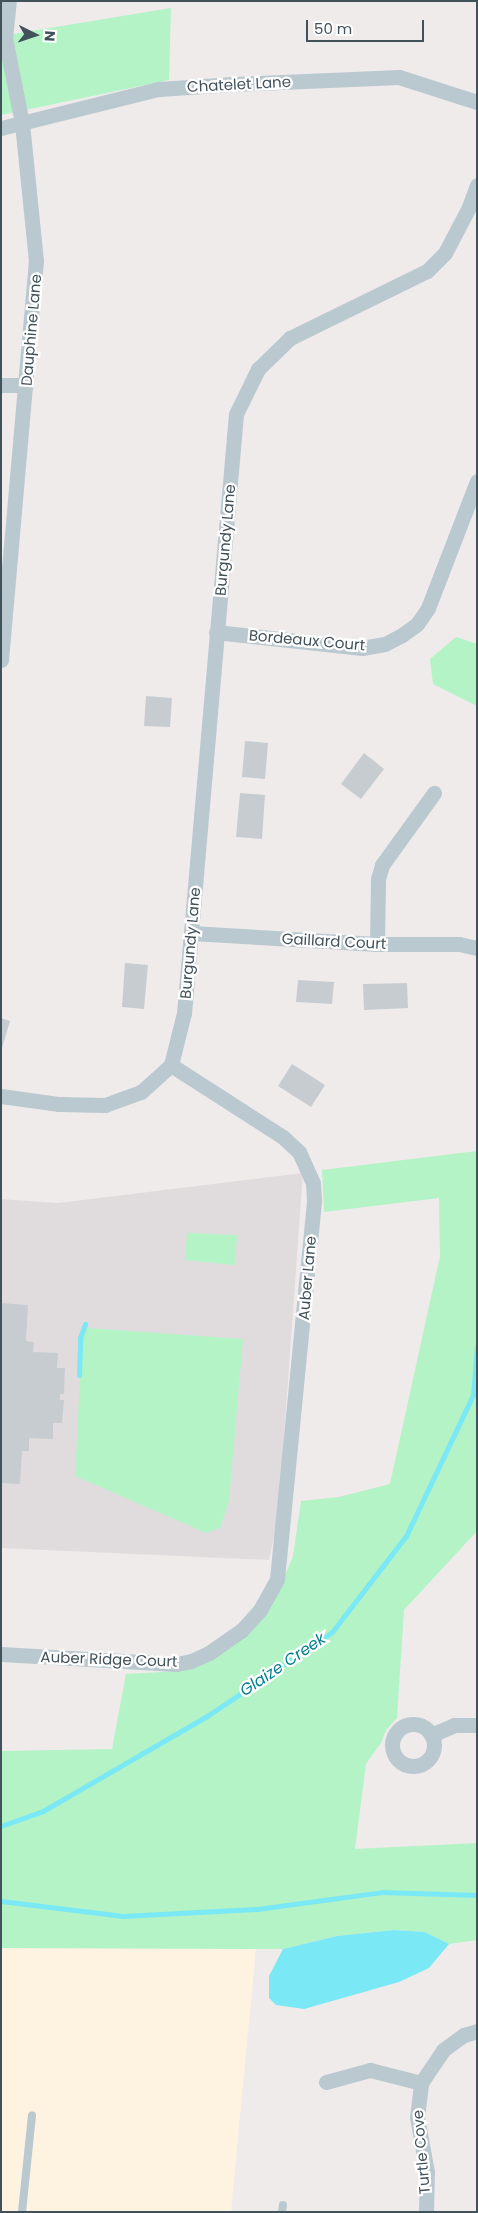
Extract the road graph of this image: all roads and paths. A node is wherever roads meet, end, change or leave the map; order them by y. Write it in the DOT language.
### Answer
graph roads {
  1 [pos="10,1"];
  2 [pos="477,102"];
  3 [pos="22,123"];
  4 [pos="1,128"];
  5 [pos="477,185"];
  6 [pos="1,385"];
  7 [pos="26,385"];
  8 [pos="477,481"];
  9 [pos="216,632"];
  10 [pos="1,660"];
  11 [pos="434,792"];
  12 [pos="191,933"];
  13 [pos="377,944"];
  14 [pos="477,948"];
  15 [pos="171,1065"];
  16 [pos="1,1096"];
  17 [pos="260,1610"];
  18 [pos="1,1654"];
  19 [pos="477,1725"];
  20 [pos="431,1735"];
  21 [pos="477,2031"];
  22 [pos="326,2082"];
  23 [pos="421,2084"];
  24 [pos="32,2116"];
  25 [pos="22,2212"];
  26 [pos="426,2212"];
  1 -- 3 [label="street, Dauphine Lane"];
  2 -- 3 [label="street, Chatelet Lane"];
  3 -- 4 [label="street, Chatelet Lane"];
  3 -- 7 [label="street, Dauphine Lane"];
  5 -- 9 [label="street, Burgundy Lane"];
  6 -- 7 [label="street"];
  7 -- 10 [label="street, Dauphine Lane"];
  8 -- 9 [label="street, Bordeaux Court"];
  9 -- 12 [label="street, Burgundy Lane"];
  11 -- 13 [label="street"];
  12 -- 13 [label="street, Gaillard Court"];
  12 -- 15 [label="street, Burgundy Lane"];
  13 -- 14 [label="street, Gaillard Court"];
  15 -- 16 [label="street"];
  15 -- 17 [label="street, Auber Lane"];
  17 -- 18 [label="street, Auber Ridge Court"];
  19 -- 20 [label="street"];
  21 -- 23 [label="street, Turtle Cove"];
  22 -- 23 [label="street"];
  23 -- 26 [label="street, Turtle Cove"];
  24 -- 25 [label="lane"];
}
